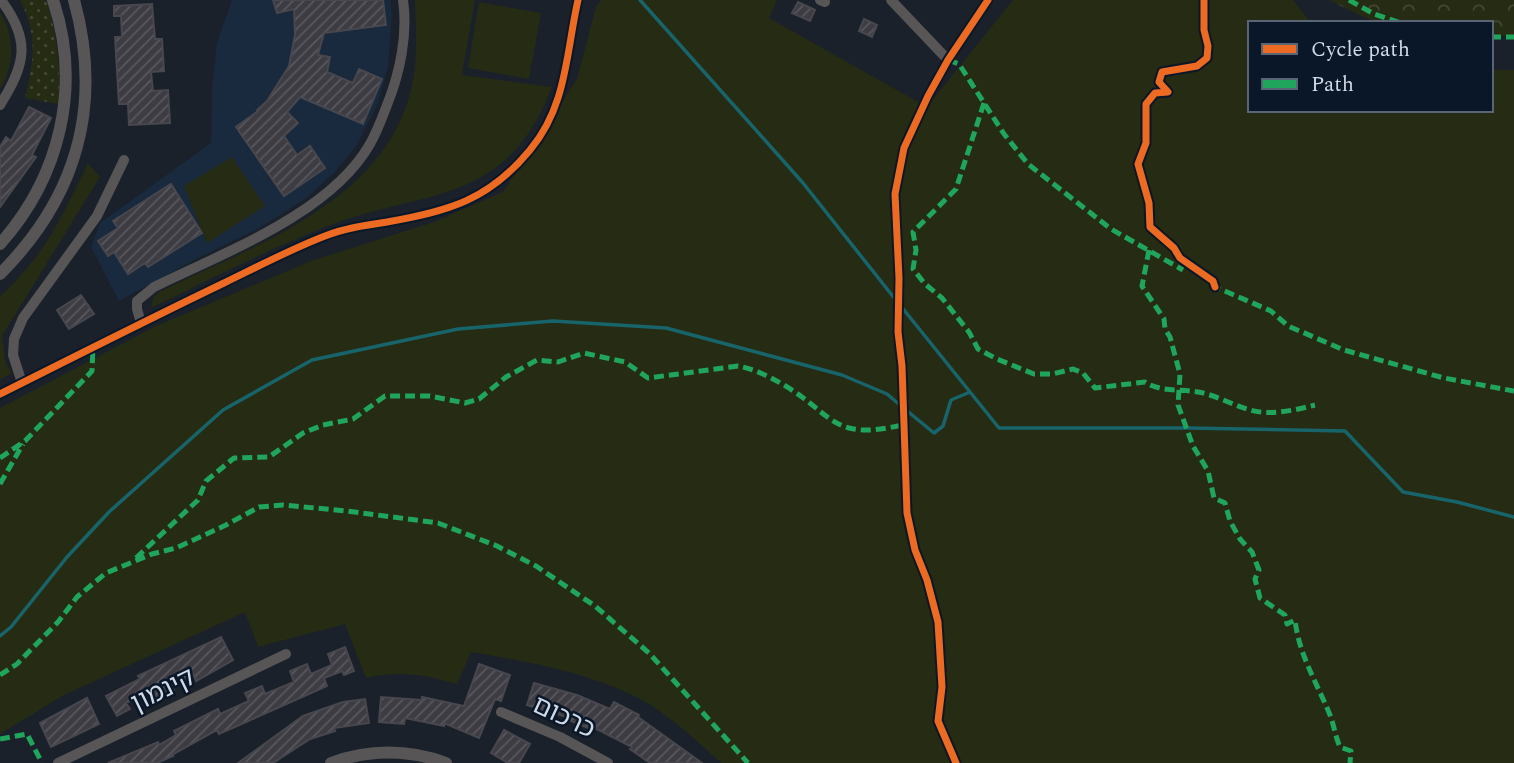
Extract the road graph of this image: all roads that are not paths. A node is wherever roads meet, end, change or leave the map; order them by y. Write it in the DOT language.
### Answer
graph roads {
  1 [pos="1,0"];
  2 [pos="52,0"];
  3 [pos="74,0"];
  4 [pos="403,0"];
  5 [pos="578,0"];
  6 [pos="891,0"];
  7 [pos="988,0"];
  8 [pos="948,60"];
  9 [pos="0,105"];
  10 [pos="124,160"];
  11 [pos="0,244"];
  12 [pos="0,274"];
  13 [pos="141,323"];
  14 [pos="22,383"];
  15 [pos="0,394"];
  16 [pos="286,654"];
  17 [pos="501,712"];
  18 [pos="58,763"];
  19 [pos="331,763"];
  20 [pos="446,763"];
  21 [pos="608,763"];
  22 [pos="956,763"];
  1 -- 9 [label="street"];
  2 -- 11 [label="street"];
  3 -- 12 [label="street"];
  4 -- 13 [label="street"];
  5 -- 13 [label="street"];
  6 -- 8 [label="street"];
  7 -- 8 [label="street"];
  8 -- 22 [label="street"];
  10 -- 14 [label="street"];
  13 -- 14 [label="street"];
  14 -- 15 [label="street"];
  16 -- 18 [label="street, קינמון"];
  17 -- 21 [label="street, כרכום"];
  19 -- 20 [label="street"];
}
